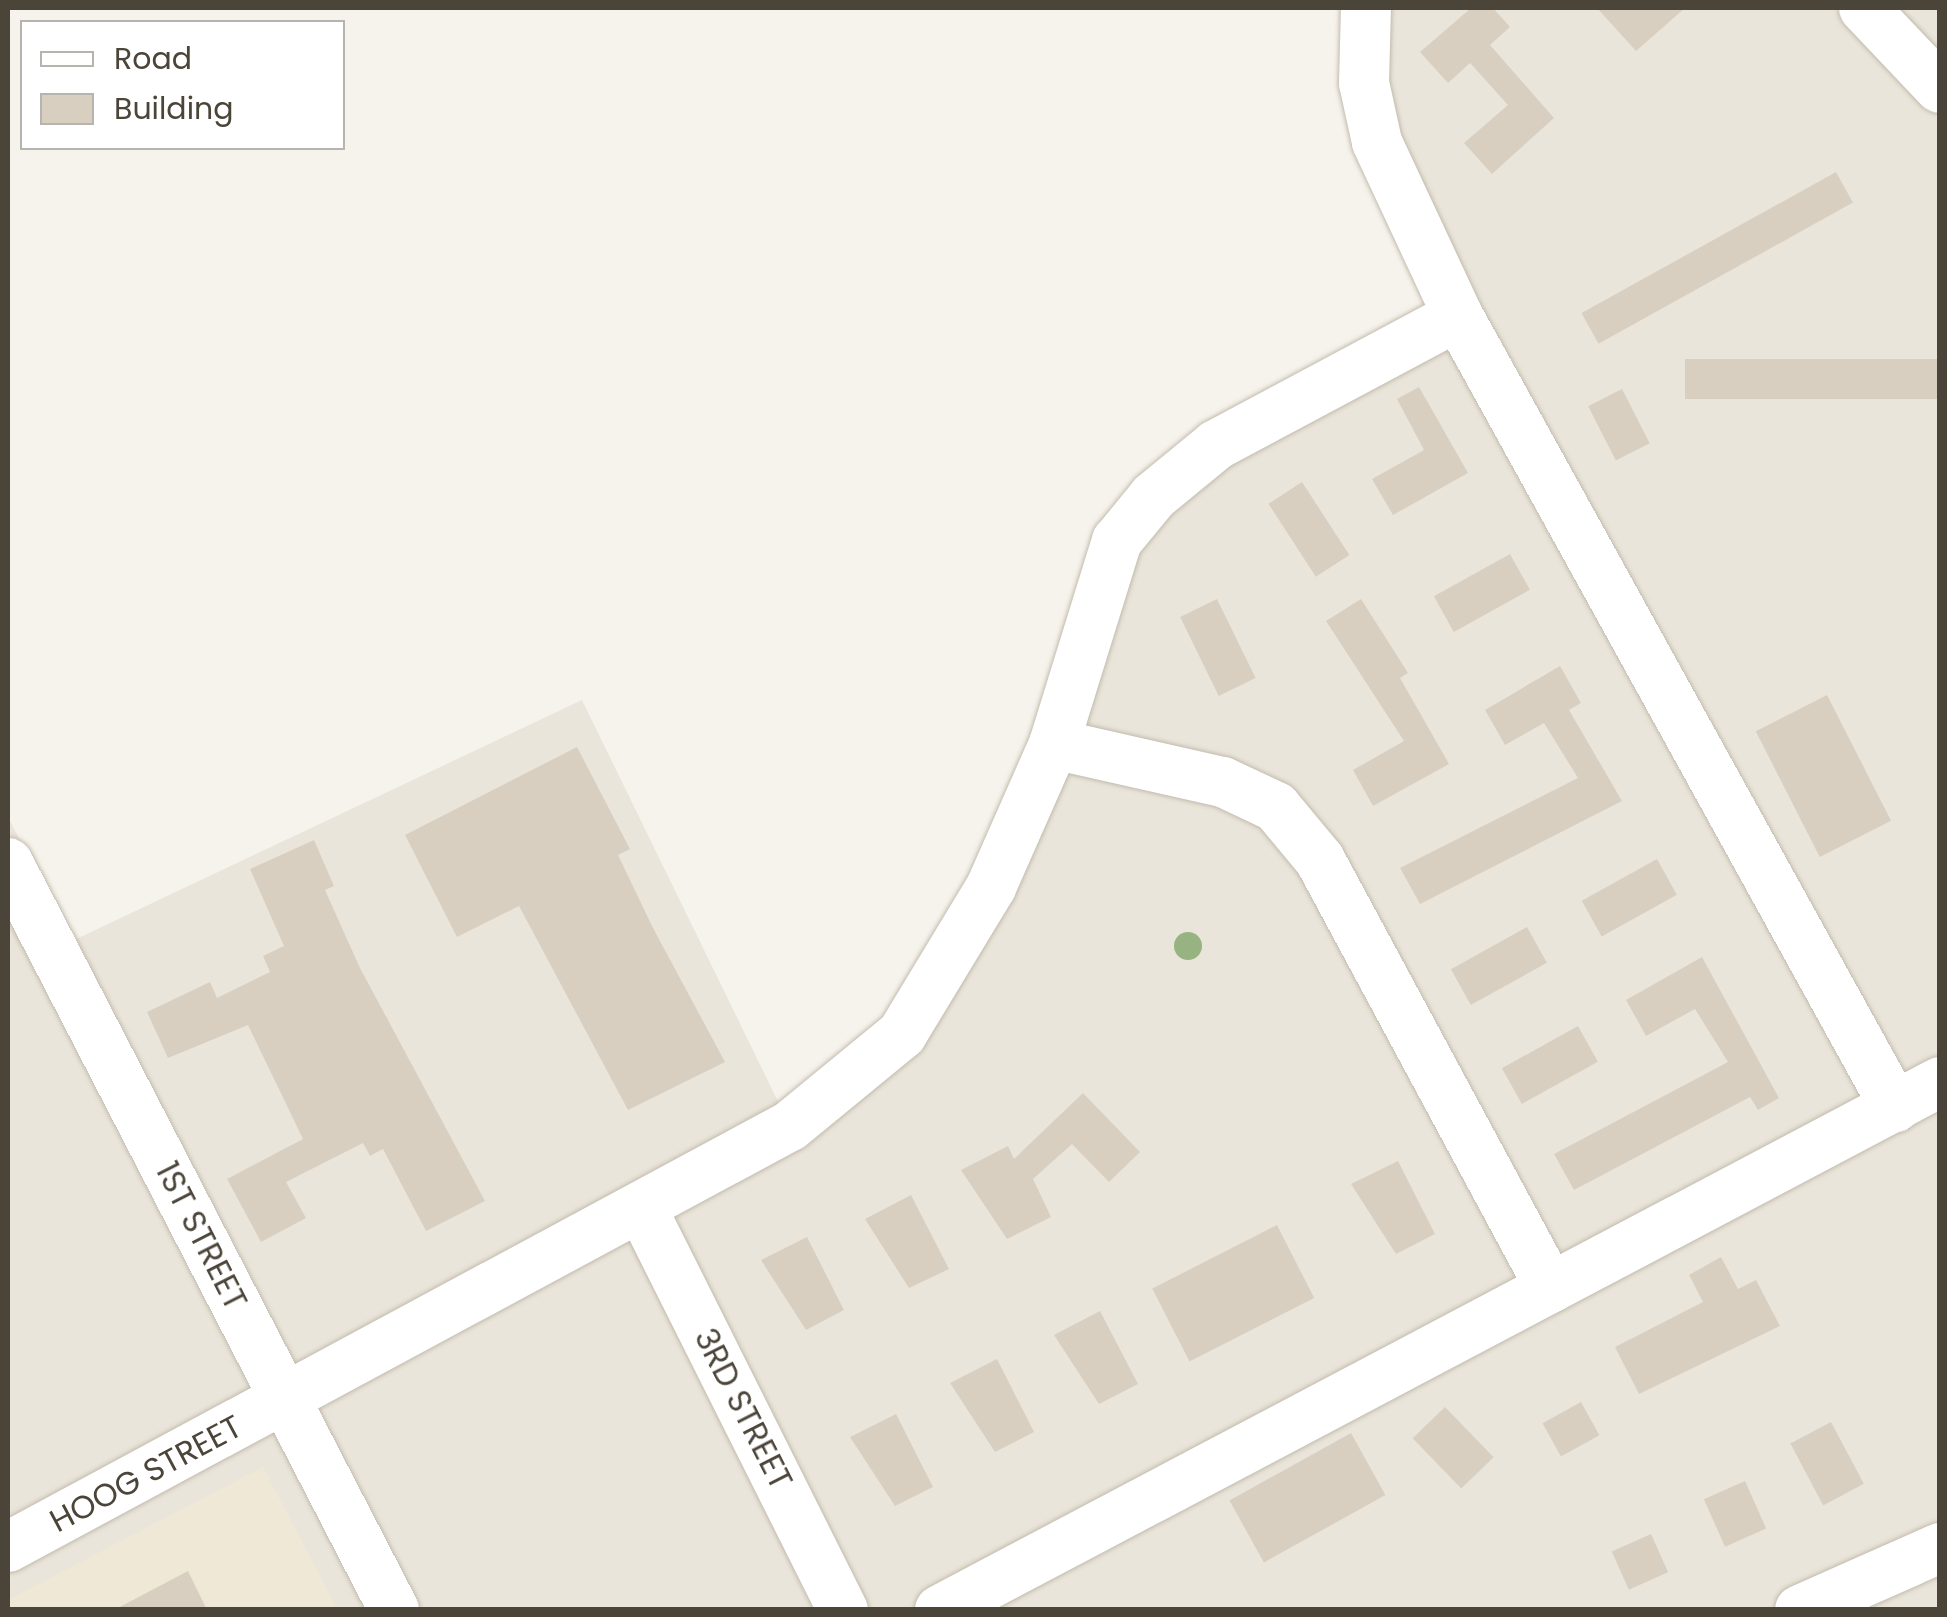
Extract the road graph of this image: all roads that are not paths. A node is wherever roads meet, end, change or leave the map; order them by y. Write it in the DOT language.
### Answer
graph roads {
  1 [pos="1366,8"];
  2 [pos="1864,8"];
  3 [pos="1940,88"];
  4 [pos="1458,316"];
  5 [pos="1054,744"];
  6 [pos="8,863"];
  7 [pos="1940,1082"];
  8 [pos="1895,1107"];
  9 [pos="642,1209"];
  10 [pos="1550,1288"];
  11 [pos="284,1400"];
  12 [pos="8,1547"];
  13 [pos="1940,1548"];
  14 [pos="394,1610"];
  15 [pos="843,1610"];
  16 [pos="940,1610"];
  17 [pos="1800,1610"];
  1 -- 4 [label="street"];
  2 -- 3 [label="street"];
  4 -- 5 [label="street, HOOG STREET"];
  4 -- 8 [label="street"];
  5 -- 9 [label="street, HOOG STREET"];
  5 -- 10 [label="street"];
  6 -- 11 [label="street, 1ST STREET"];
  7 -- 8 [label="street"];
  8 -- 10 [label="street"];
  9 -- 11 [label="street, HOOG STREET"];
  9 -- 15 [label="street, 3RD STREET"];
  10 -- 16 [label="street"];
  11 -- 12 [label="street, HOOG STREET"];
  11 -- 14 [label="street, 1ST STREET"];
  13 -- 17 [label="street"];
}
